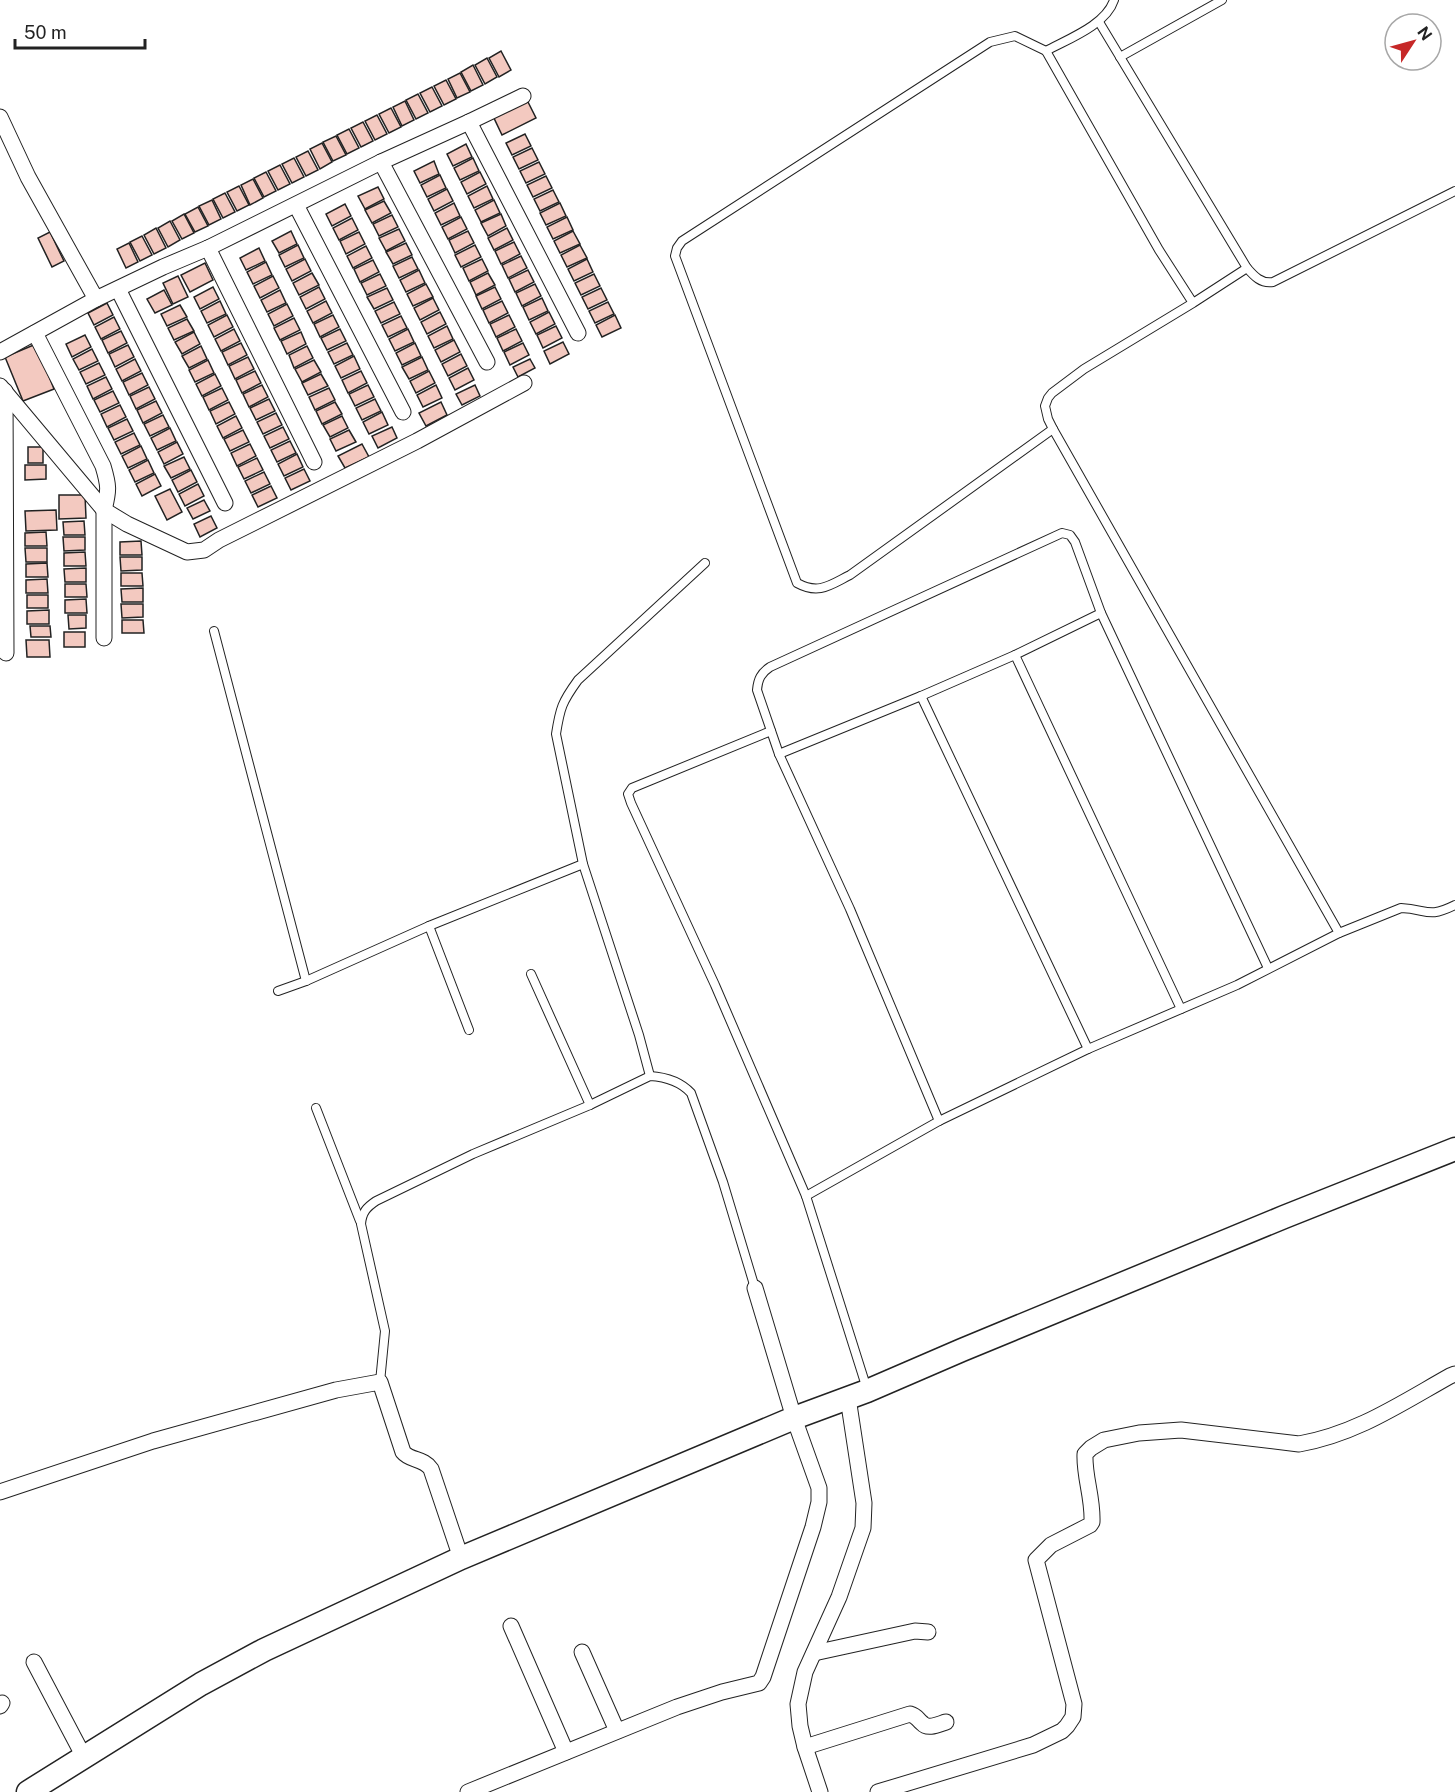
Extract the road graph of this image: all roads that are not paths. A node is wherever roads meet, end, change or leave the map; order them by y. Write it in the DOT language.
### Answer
graph roads {
  1 [pos="1114,0"];
  2 [pos="1222,0"];
  3 [pos="1099,22"];
  4 [pos="1046,51"];
  5 [pos="1120,57"];
  6 [pos="522,96"];
  7 [pos="0,117"];
  8 [pos="470,122"];
  9 [pos="381,162"];
  10 [pos="1455,190"];
  11 [pos="296,205"];
  12 [pos="208,248"];
  13 [pos="1247,268"];
  14 [pos="118,289"];
  15 [pos="96,299"];
  16 [pos="1193,303"];
  17 [pos="35,333"];
  18 [pos="578,333"];
  19 [pos="0,352"];
  20 [pos="487,362"];
  21 [pos="524,383"];
  22 [pos="2,388"];
  23 [pos="403,412"];
  24 [pos="1053,429"];
  25 [pos="314,462"];
  26 [pos="225,503"];
  27 [pos="104,510"];
  28 [pos="705,563"];
  29 [pos="1101,613"];
  30 [pos="214,631"];
  31 [pos="104,638"];
  32 [pos="6,653"];
  33 [pos="1015,655"];
  34 [pos="921,696"];
  35 [pos="771,731"];
  36 [pos="779,754"];
  37 [pos="583,864"];
  38 [pos="1455,905"];
  39 [pos="429,926"];
  40 [pos="1339,933"];
  41 [pos="1268,968"];
  42 [pos="531,974"];
  43 [pos="306,981"];
  44 [pos="278,991"];
  45 [pos="1181,1009"];
  46 [pos="469,1030"];
  47 [pos="1088,1049"];
  48 [pos="650,1076"];
  49 [pos="590,1105"];
  50 [pos="316,1108"];
  51 [pos="939,1121"];
  52 [pos="1455,1149"];
  53 [pos="806,1196"];
  54 [pos="361,1224"];
  55 [pos="755,1288"];
  56 [pos="1455,1374"];
  57 [pos="380,1382"];
  58 [pos="850,1397"];
  59 [pos="803,1415"];
  60 [pos="0,1492"];
  61 [pos="461,1558"];
  62 [pos="511,1626"];
  63 [pos="928,1632"];
  64 [pos="582,1652"];
  65 [pos="814,1653"];
  66 [pos="34,1662"];
  67 [pos="946,1722"];
  68 [pos="617,1731"];
  69 [pos="805,1747"];
  70 [pos="566,1752"];
  71 [pos="84,1757"];
  72 [pos="28,1792"];
  73 [pos="468,1792"];
  74 [pos="820,1792"];
  75 [pos="878,1792"];
  1 -- 3 [label="lane"];
  2 -- 5 [label="lane"];
  3 -- 4 [label="lane"];
  3 -- 5 [label="lane"];
  4 -- 16 [label="lane"];
  4 -- 24 [label="lane"];
  5 -- 13 [label="lane"];
  6 -- 8 [label="street"];
  7 -- 15 [label="street"];
  8 -- 9 [label="street"];
  8 -- 18 [label="street"];
  9 -- 11 [label="street"];
  9 -- 20 [label="street"];
  10 -- 13 [label="lane"];
  11 -- 12 [label="street"];
  11 -- 23 [label="street"];
  12 -- 14 [label="street"];
  12 -- 25 [label="street"];
  13 -- 16 [label="lane"];
  14 -- 15 [label="street"];
  14 -- 26 [label="street"];
  15 -- 17 [label="street"];
  16 -- 24 [label="lane"];
  17 -- 19 [label="street"];
  17 -- 27 [label="street"];
  21 -- 27 [label="street"];
  22 -- 27 [label="street"];
  22 -- 32 [label="street"];
  24 -- 40 [label="lane"];
  27 -- 31 [label="street"];
  28 -- 37 [label="lane"];
  29 -- 33 [label="lane"];
  29 -- 35 [label="lane"];
  29 -- 41 [label="lane"];
  30 -- 43 [label="lane"];
  33 -- 34 [label="lane"];
  33 -- 45 [label="lane"];
  34 -- 36 [label="lane"];
  34 -- 47 [label="lane"];
  35 -- 36 [label="lane"];
  35 -- 53 [label="lane"];
  36 -- 51 [label="lane"];
  37 -- 39 [label="lane"];
  37 -- 48 [label="lane"];
  38 -- 40 [label="lane"];
  39 -- 43 [label="lane"];
  39 -- 46 [label="lane"];
  40 -- 41 [label="lane"];
  41 -- 45 [label="lane"];
  42 -- 49 [label="lane"];
  43 -- 44 [label="lane"];
  45 -- 47 [label="lane"];
  47 -- 51 [label="lane"];
  48 -- 49 [label="lane"];
  48 -- 55 [label="lane"];
  49 -- 54 [label="lane"];
  50 -- 54 [label="lane"];
  51 -- 53 [label="lane"];
  52 -- 58 [label="street"];
  53 -- 58 [label="lane"];
  54 -- 57 [label="lane"];
  55 -- 59 [label="street"];
  56 -- 75 [label="street"];
  57 -- 60 [label="street"];
  57 -- 61 [label="street"];
  58 -- 59 [label="street"];
  58 -- 65 [label="street"];
  59 -- 61 [label="street"];
  59 -- 68 [label="street"];
  61 -- 71 [label="street"];
  62 -- 70 [label="street"];
  63 -- 65 [label="street"];
  64 -- 68 [label="street"];
  65 -- 69 [label="street"];
  66 -- 71 [label="street"];
  67 -- 69 [label="street"];
  68 -- 70 [label="street"];
  69 -- 74 [label="street"];
  70 -- 73 [label="street"];
  71 -- 72 [label="street"];
}
